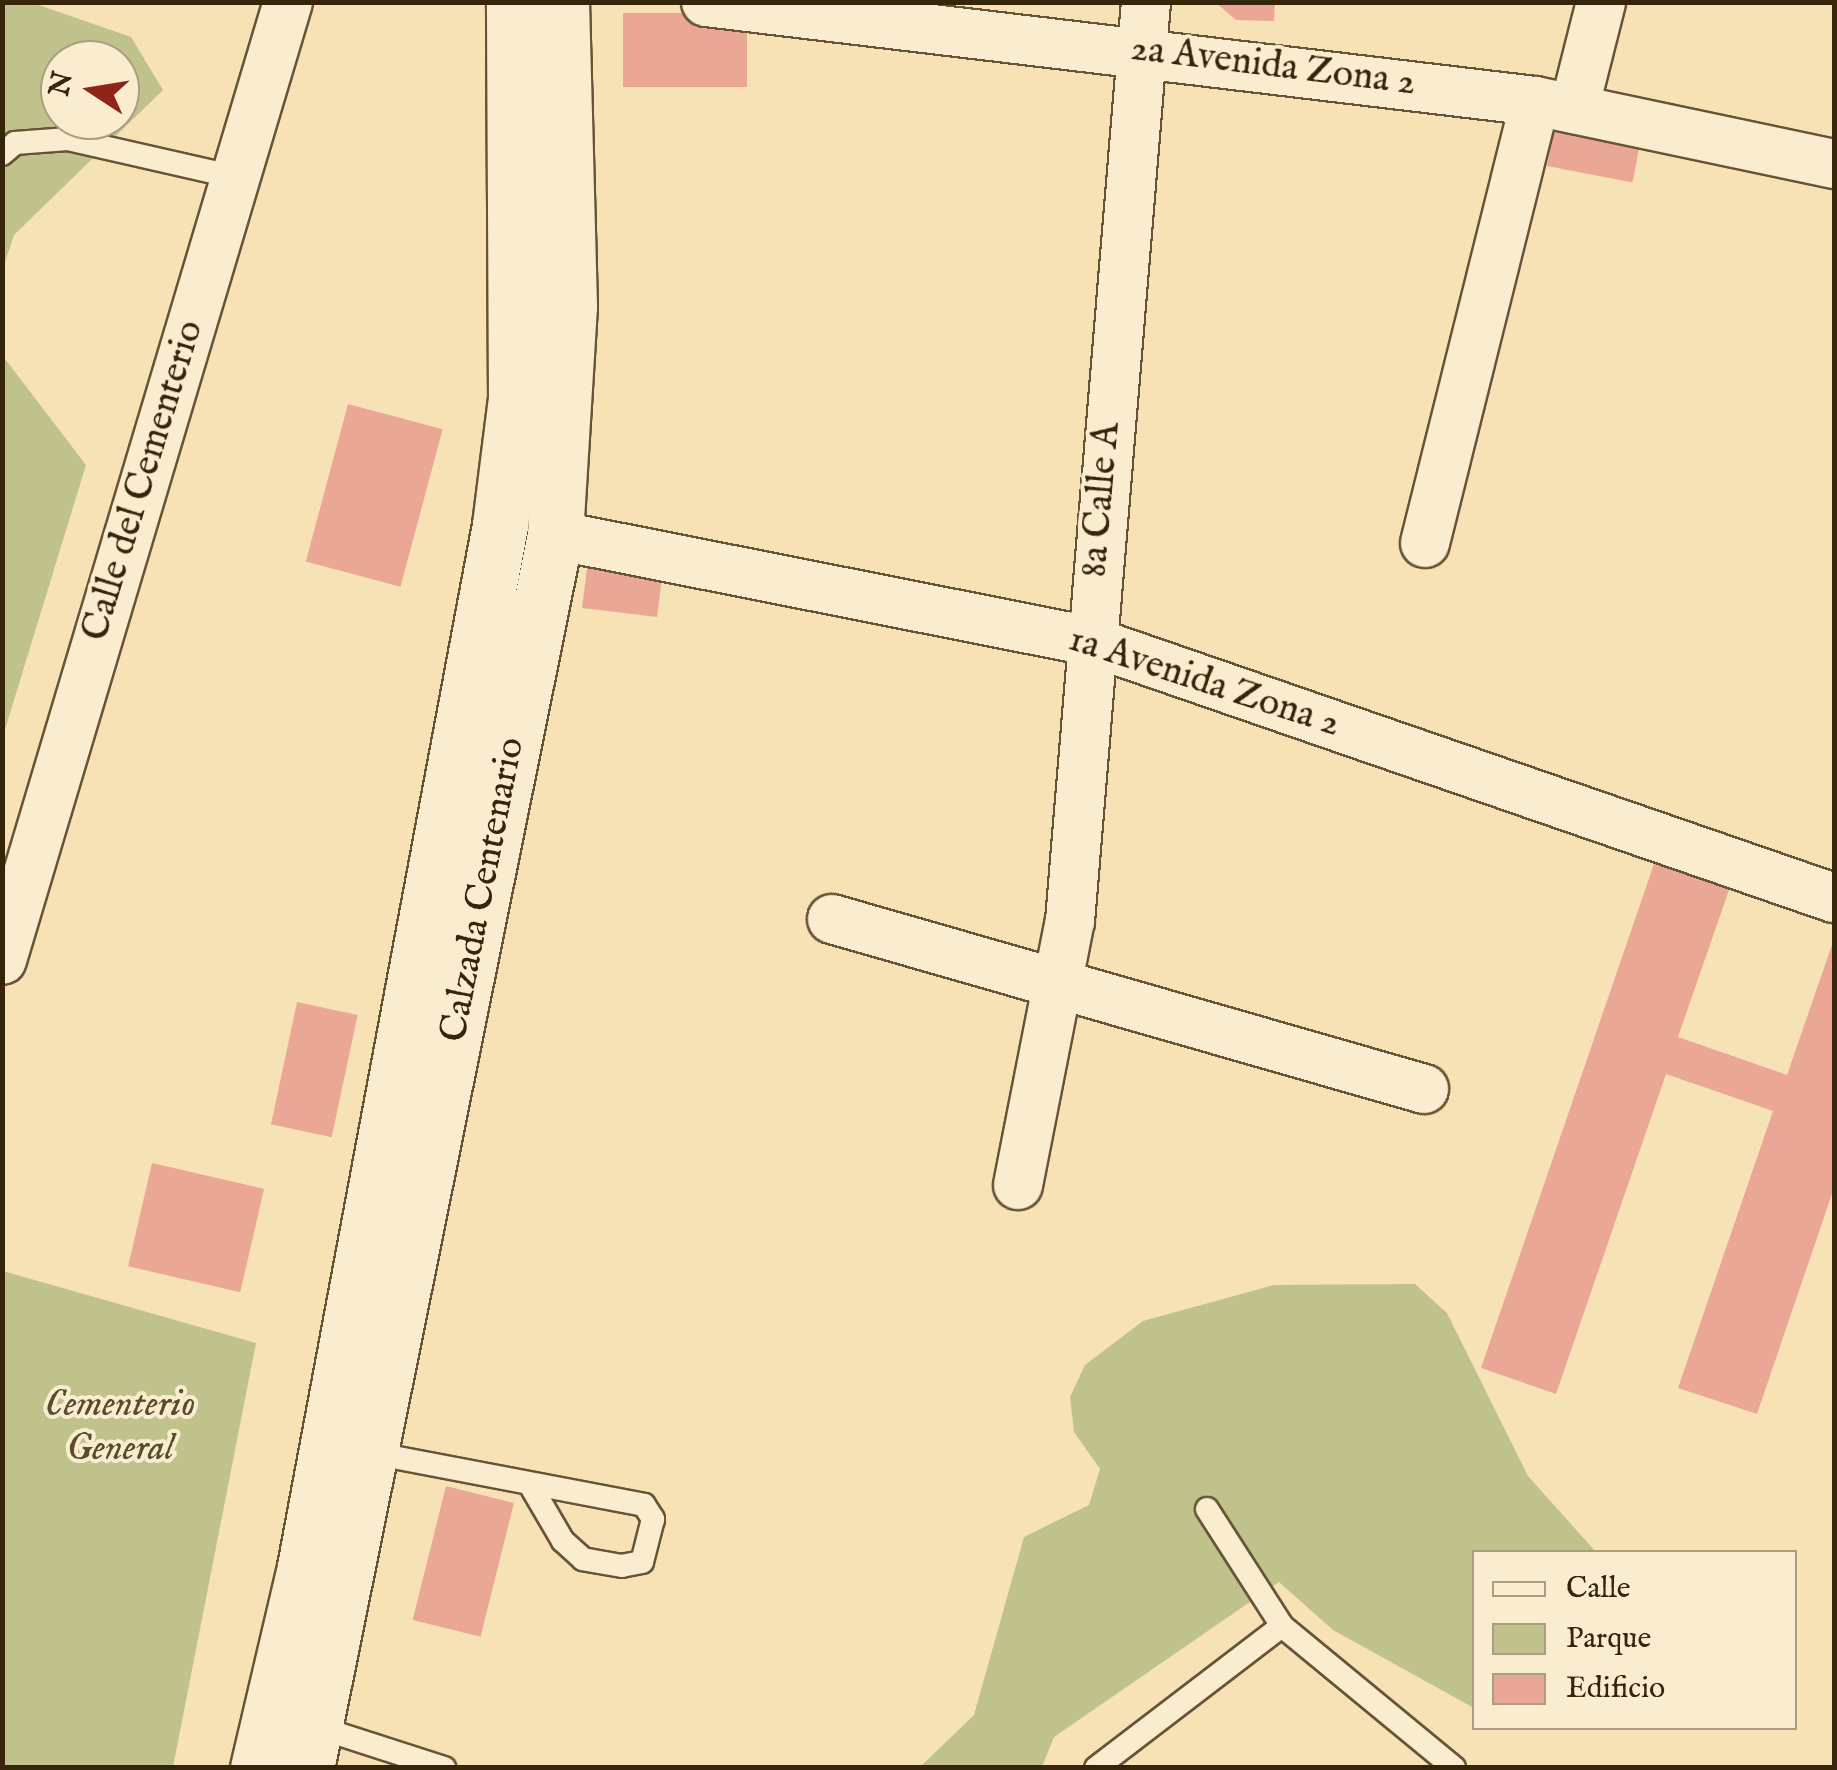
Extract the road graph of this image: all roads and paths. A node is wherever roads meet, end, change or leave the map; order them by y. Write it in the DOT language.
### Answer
graph roads {
  1 [pos="288,2"];
  2 [pos="514,2"];
  3 [pos="561,2"];
  4 [pos="706,2"];
  5 [pos="1146,2"];
  6 [pos="1601,2"];
  7 [pos="1140,49"];
  8 [pos="1555,105"];
  9 [pos="2,154"];
  10 [pos="1834,164"];
  11 [pos="234,177"];
  12 [pos="555,535"];
  13 [pos="1425,544"];
  14 [pos="1090,642"];
  15 [pos="1834,898"];
  16 [pos="832,920"];
  17 [pos="2,960"];
  18 [pos="1057,985"];
  19 [pos="1424,1088"];
  20 [pos="1018,1186"];
  21 [pos="372,1453"];
  22 [pos="532,1488"];
  23 [pos="1207,1509"];
  24 [pos="1282,1626"];
  25 [pos="310,1747"];
  26 [pos="412,1756"];
  27 [pos="258,1768"];
  28 [pos="388,1768"];
  29 [pos="444,1768"];
  30 [pos="1096,1768"];
  31 [pos="1454,1768"];
  1 -- 11 [label="street, Calle del Cementerio"];
  2 -- 27 [label="main road, Calzada Centenario"];
  3 -- 12 [label="main road, Calzada Centenario"];
  4 -- 7 [label="street, 2a Avenida Zona 2"];
  5 -- 7 [label="street, 8a Calle A"];
  6 -- 8 [label="street"];
  7 -- 8 [label="street, 2a Avenida Zona 2"];
  7 -- 14 [label="street, 8a Calle A"];
  8 -- 10 [label="street, 2a Avenida Zona 2"];
  8 -- 13 [label="street"];
  9 -- 11 [label="lane"];
  11 -- 17 [label="street, Calle del Cementerio"];
  12 -- 14 [label="street, 1a Avenida Zona 2"];
  12 -- 21 [label="main road, Calzada Centenario"];
  14 -- 15 [label="street, 1a Avenida Zona 2"];
  14 -- 18 [label="street, 8a Calle A"];
  16 -- 18 [label="street"];
  18 -- 19 [label="street"];
  18 -- 20 [label="street, 8a Calle A"];
  21 -- 22 [label="lane"];
  21 -- 25 [label="main road, Calzada Centenario"];
  22 -- 22 [label="lane"];
  23 -- 24 [label="lane"];
  24 -- 30 [label="lane"];
  24 -- 31 [label="lane"];
  25 -- 26 [label="lane"];
  26 -- 28 [label="lane"];
  26 -- 29 [label="lane"];
}
